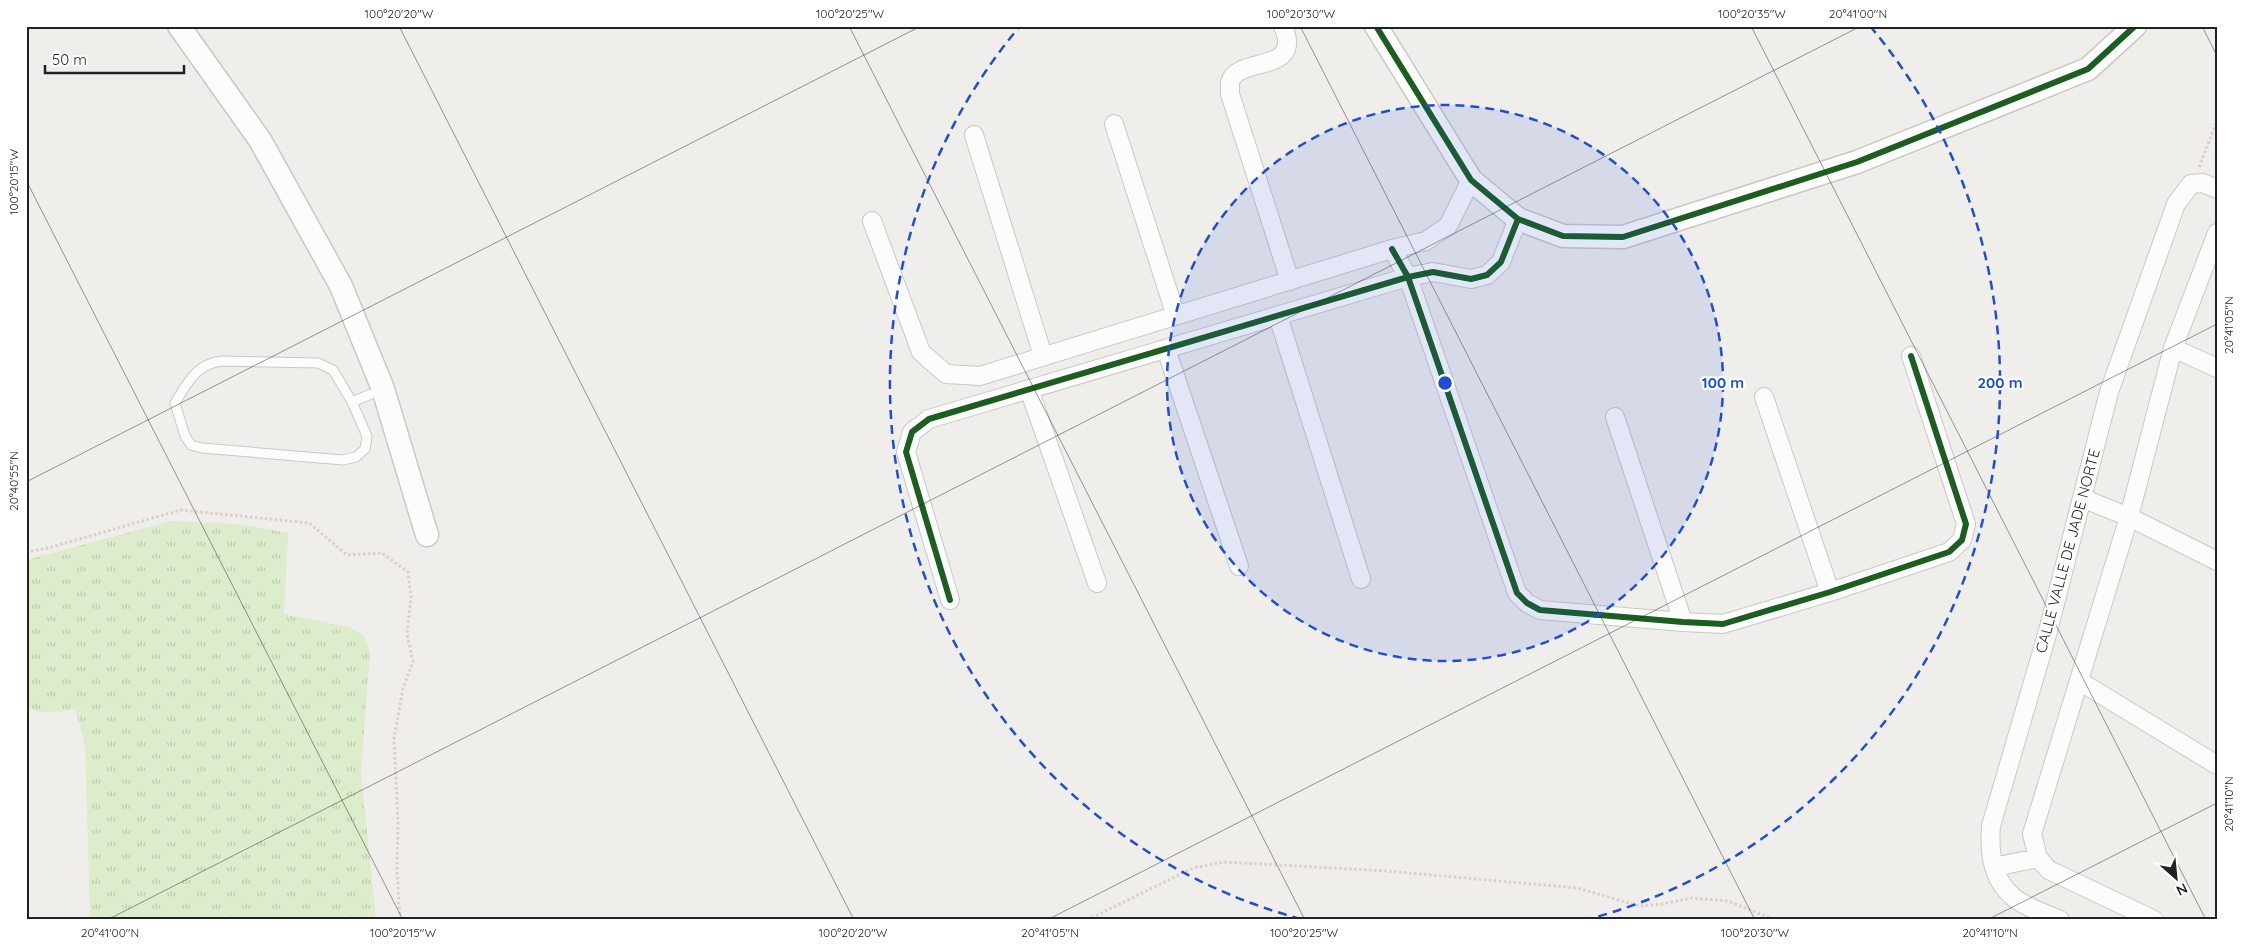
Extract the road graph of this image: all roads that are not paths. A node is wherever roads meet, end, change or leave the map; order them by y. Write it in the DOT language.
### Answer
graph roads {
  1 [pos="179,26"];
  2 [pos="1283,26"];
  3 [pos="1376,26"];
  4 [pos="2135,26"];
  5 [pos="1114,124"];
  6 [pos="974,135"];
  7 [pos="1471,180"];
  8 [pos="2217,189"];
  9 [pos="1518,219"];
  10 [pos="872,222"];
  11 [pos="2217,233"];
  12 [pos="1392,249"];
  13 [pos="1408,277"];
  14 [pos="1290,281"];
  15 [pos="1176,316"];
  16 [pos="1278,316"];
  17 [pos="2173,348"];
  18 [pos="1166,349"];
  19 [pos="1043,356"];
  20 [pos="1910,356"];
  21 [pos="2217,368"];
  22 [pos="383,389"];
  23 [pos="1029,390"];
  24 [pos="1764,396"];
  25 [pos="352,402"];
  26 [pos="1615,417"];
  27 [pos="2082,498"];
  28 [pos="2129,517"];
  29 [pos="428,536"];
  30 [pos="2217,561"];
  31 [pos="1239,566"];
  32 [pos="1361,579"];
  33 [pos="1097,583"];
  34 [pos="1830,592"];
  35 [pos="950,600"];
  36 [pos="1683,622"];
  37 [pos="2079,681"];
  38 [pos="2217,765"];
  39 [pos="2038,858"];
  40 [pos="1994,867"];
  41 [pos="2060,920"];
  42 [pos="2154,920"];
  1 -- 22 [label="street"];
  2 -- 14 [label="street"];
  3 -- 7 [label="street"];
  4 -- 9 [label="street"];
  5 -- 15 [label="street"];
  6 -- 19 [label="street"];
  7 -- 9 [label="street"];
  7 -- 12 [label="street"];
  8 -- 27 [label="street, CALLE VALLE DE JADE NORTE"];
  9 -- 13 [label="street"];
  10 -- 19 [label="street"];
  11 -- 17 [label="street"];
  12 -- 13 [label="street"];
  12 -- 14 [label="street"];
  13 -- 16 [label="street"];
  13 -- 36 [label="street"];
  14 -- 15 [label="street"];
  15 -- 19 [label="street"];
  16 -- 18 [label="street"];
  16 -- 32 [label="street"];
  17 -- 21 [label="street"];
  17 -- 28 [label="street"];
  18 -- 23 [label="street"];
  18 -- 31 [label="street"];
  20 -- 34 [label="street"];
  22 -- 25 [label="lane"];
  22 -- 29 [label="street"];
  23 -- 33 [label="street"];
  23 -- 35 [label="street"];
  24 -- 34 [label="street"];
  25 -- 25 [label="lane"];
  26 -- 36 [label="street"];
  27 -- 28 [label="street"];
  27 -- 40 [label="street, CALLE VALLE DE JADE NORTE"];
  28 -- 30 [label="street"];
  28 -- 37 [label="street"];
  34 -- 36 [label="street"];
  37 -- 38 [label="street"];
  37 -- 39 [label="street"];
  39 -- 40 [label="street"];
  39 -- 42 [label="street"];
  40 -- 41 [label="street, CALLE VALLE DE JADE NORTE"];
}
